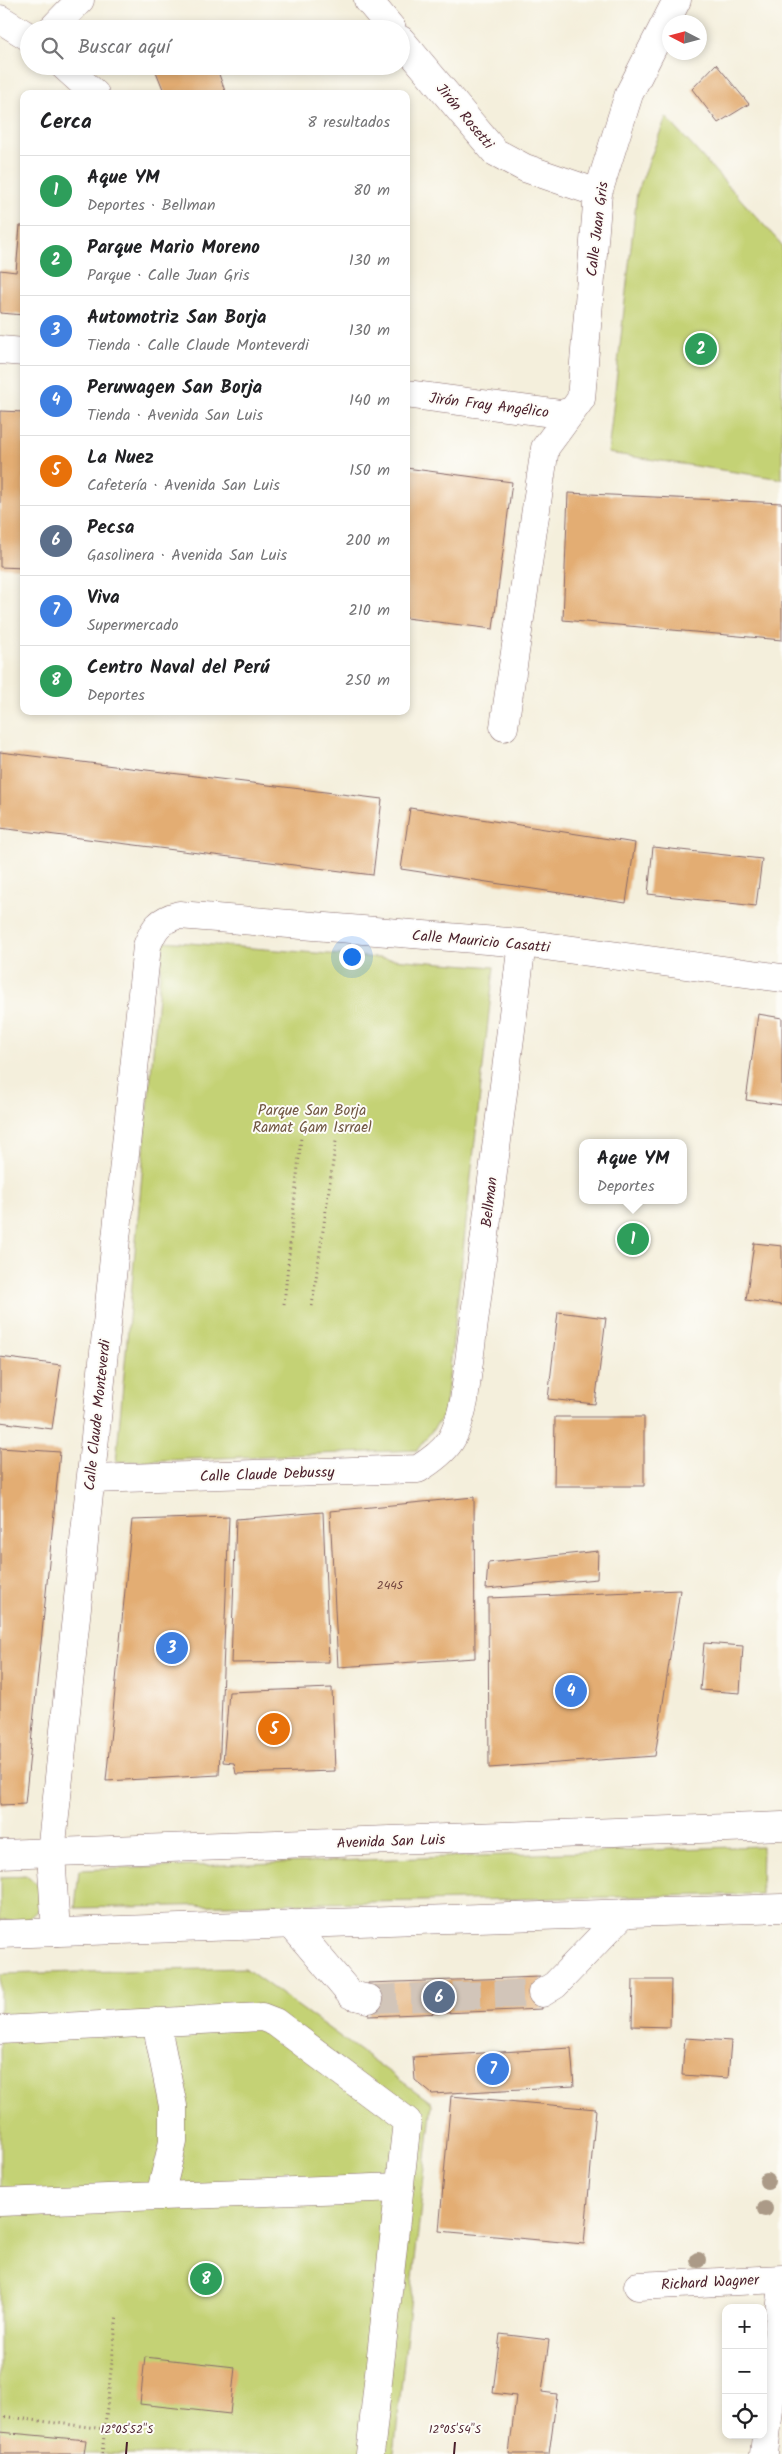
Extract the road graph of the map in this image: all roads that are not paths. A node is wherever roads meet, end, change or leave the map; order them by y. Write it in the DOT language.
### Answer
graph roads {
  1 [pos="80,0"];
  2 [pos="368,0"];
  3 [pos="677,0"];
  4 [pos="0,18"];
  5 [pos="61,20"];
  6 [pos="385,20"];
  7 [pos="20,32"];
  8 [pos="410,51"];
  9 [pos="74,75"];
  10 [pos="91,90"];
  11 [pos="598,193"];
  12 [pos="0,350"];
  13 [pos="20,352"];
  14 [pos="410,395"];
  15 [pos="572,411"];
  16 [pos="504,728"];
  17 [pos="179,915"];
  18 [pos="522,943"];
  19 [pos="782,978"];
  20 [pos="440,1456"];
  21 [pos="91,1479"];
  22 [pos="782,1826"];
  23 [pos="51,1853"];
  24 [pos="0,1854"];
  25 [pos="782,1908"];
  26 [pos="624,1913"];
  27 [pos="291,1924"];
  28 [pos="56,1932"];
  29 [pos="0,1934"];
  30 [pos="542,1993"];
  31 [pos="369,1999"];
  32 [pos="156,2022"];
  33 [pos="0,2030"];
  34 [pos="400,2187"];
  35 [pos="160,2196"];
  36 [pos="0,2202"];
  37 [pos="782,2279"];
  38 [pos="638,2286"];
  39 [pos="782,2294"];
  40 [pos="370,2454"];
  41 [pos="764,2454"];
  1 -- 5 [label="street"];
  2 -- 6 [label="street"];
  3 -- 11 [label="street, Calle Juan Gris"];
  4 -- 7 [label="street"];
  8 -- 11 [label="street, Jirón Rosetti"];
  9 -- 10 [label="street"];
  11 -- 15 [label="street, Calle Juan Gris"];
  12 -- 13 [label="street"];
  14 -- 15 [label="street, Jirón Fray Angélico"];
  15 -- 16 [label="street, Calle Juan Gris"];
  17 -- 18 [label="street, Calle Mauricio Casatti"];
  17 -- 21 [label="street, Calle Claude Monteverdi"];
  18 -- 19 [label="street, Calle Mauricio Casatti"];
  18 -- 20 [label="street, Bellman"];
  20 -- 21 [label="street, Calle Claude Debussy"];
  21 -- 23 [label="street, Calle Claude Monteverdi"];
  22 -- 23 [label="street, Avenida San Luis"];
  23 -- 24 [label="street, Avenida San Luis"];
  23 -- 28 [label="street, Calle Claude Monteverdi"];
  25 -- 26 [label="street"];
  26 -- 27 [label="street"];
  26 -- 30 [label="street"];
  27 -- 28 [label="street"];
  27 -- 31 [label="street"];
  28 -- 29 [label="street"];
  32 -- 33 [label="street"];
  32 -- 34 [label="street"];
  32 -- 35 [label="street"];
  34 -- 35 [label="street"];
  34 -- 40 [label="street"];
  35 -- 36 [label="street"];
  37 -- 38 [label="street, Richard Wagner"];
  39 -- 41 [label="street"];
}
